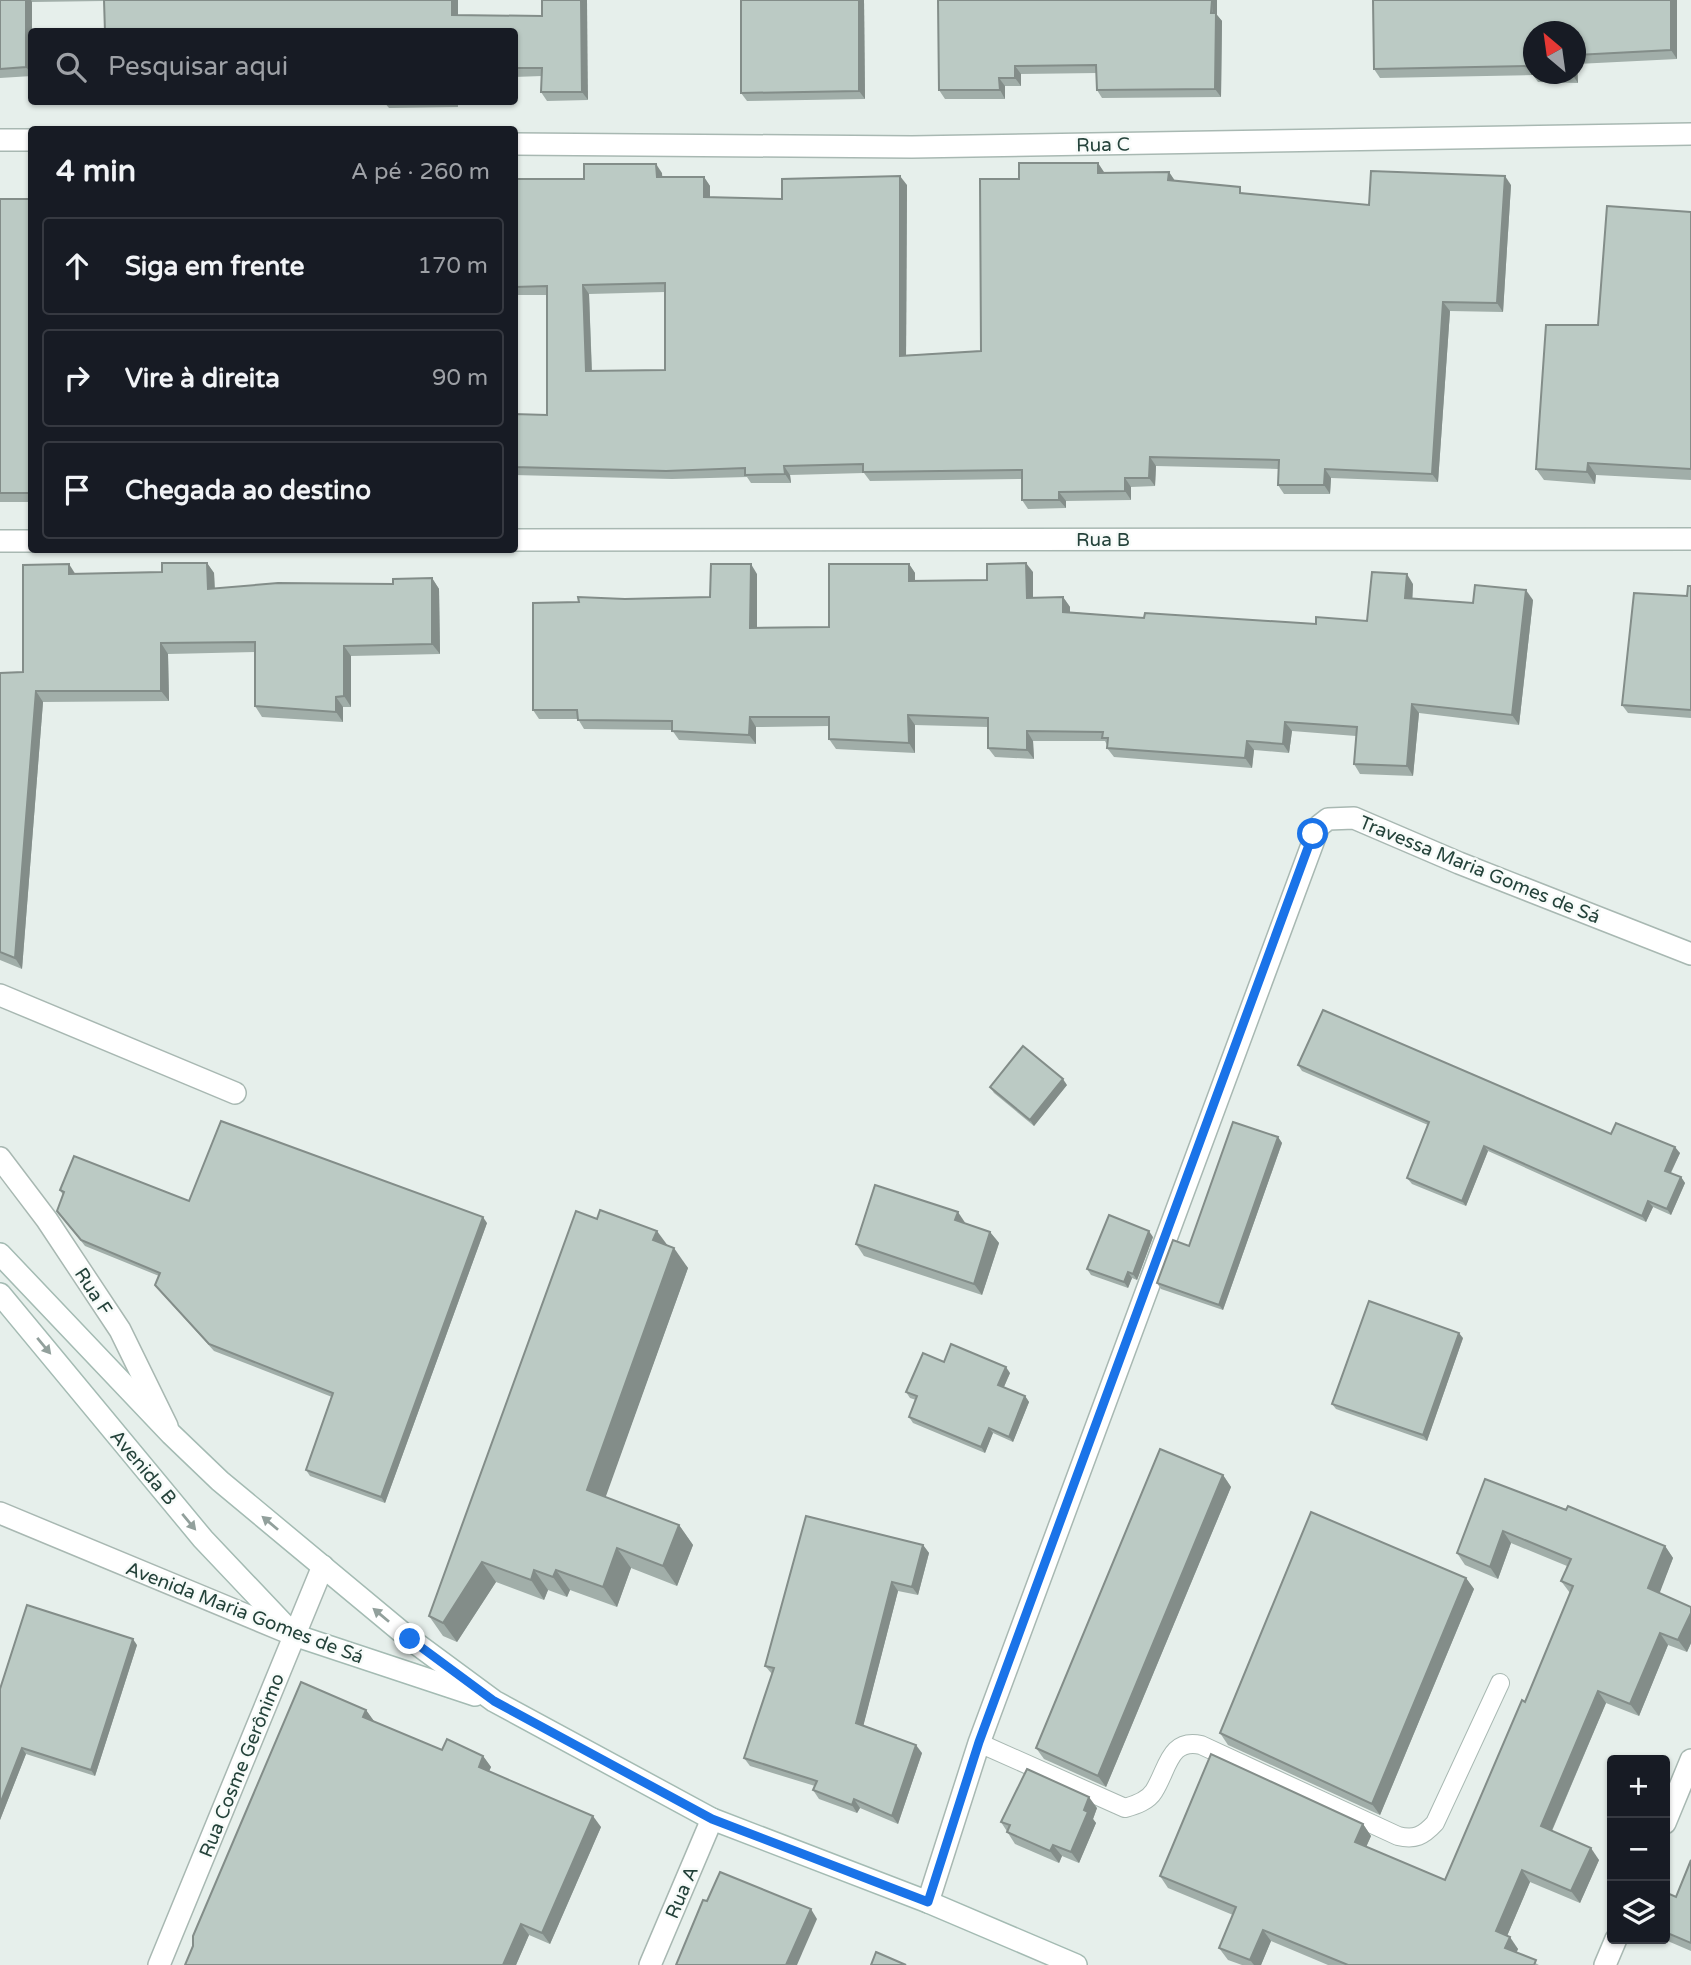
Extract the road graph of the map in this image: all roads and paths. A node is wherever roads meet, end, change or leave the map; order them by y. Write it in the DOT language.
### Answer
graph roads {
  1 [pos="1691,134"];
  2 [pos="0,140"];
  3 [pos="28,140"];
  4 [pos="518,144"];
  5 [pos="1691,538"];
  6 [pos="518,540"];
  7 [pos="0,541"];
  8 [pos="28,541"];
  9 [pos="1691,954"];
  10 [pos="0,995"];
  11 [pos="235,1093"];
  12 [pos="0,1158"];
  13 [pos="0,1254"];
  14 [pos="0,1294"];
  15 [pos="171,1434"];
  16 [pos="0,1513"];
  17 [pos="323,1566"];
  18 [pos="294,1635"];
  19 [pos="1500,1684"];
  20 [pos="494,1701"];
  21 [pos="979,1742"];
  22 [pos="1691,1760"];
  23 [pos="1667,1818"];
  24 [pos="712,1819"];
  25 [pos="928,1902"];
  26 [pos="1614,1944"];
  27 [pos="159,1965"];
  28 [pos="650,1965"];
  29 [pos="1076,1965"];
  30 [pos="1605,1965"];
  1 -- 4 [label="street, Rua C"];
  2 -- 3 [label="street"];
  5 -- 6 [label="street, Rua B"];
  7 -- 8 [label="street"];
  9 -- 21 [label="street, Travessa Maria Gomes de Sá"];
  10 -- 11 [label="street"];
  12 -- 15 [label="street, Rua F"];
  13 -- 15 [label="street, Avenida B"];
  14 -- 18 [label="street, Avenida B, one-way"];
  17 -- 15 [label="street, Avenida B, one-way"];
  16 -- 18 [label="street, Avenida Maria Gomes de Sá"];
  17 -- 18 [label="street, Rua Cosme Gerônimo"];
  20 -- 17 [label="street, Avenida Maria Gomes de Sá, one-way"];
  18 -- 20 [label="street, Avenida Maria Gomes de Sá"];
  18 -- 27 [label="street, Rua Cosme Gerônimo"];
  19 -- 21 [label="lane"];
  20 -- 24 [label="street, Avenida Maria Gomes de Sá"];
  21 -- 25 [label="street, Travessa Maria Gomes de Sá"];
  22 -- 23 [label="street"];
  24 -- 25 [label="street, Avenida Maria Gomes de Sá"];
  24 -- 28 [label="street, Rua A"];
  25 -- 29 [label="street, Avenida Maria Gomes de Sá"];
  26 -- 30 [label="street"];
}
